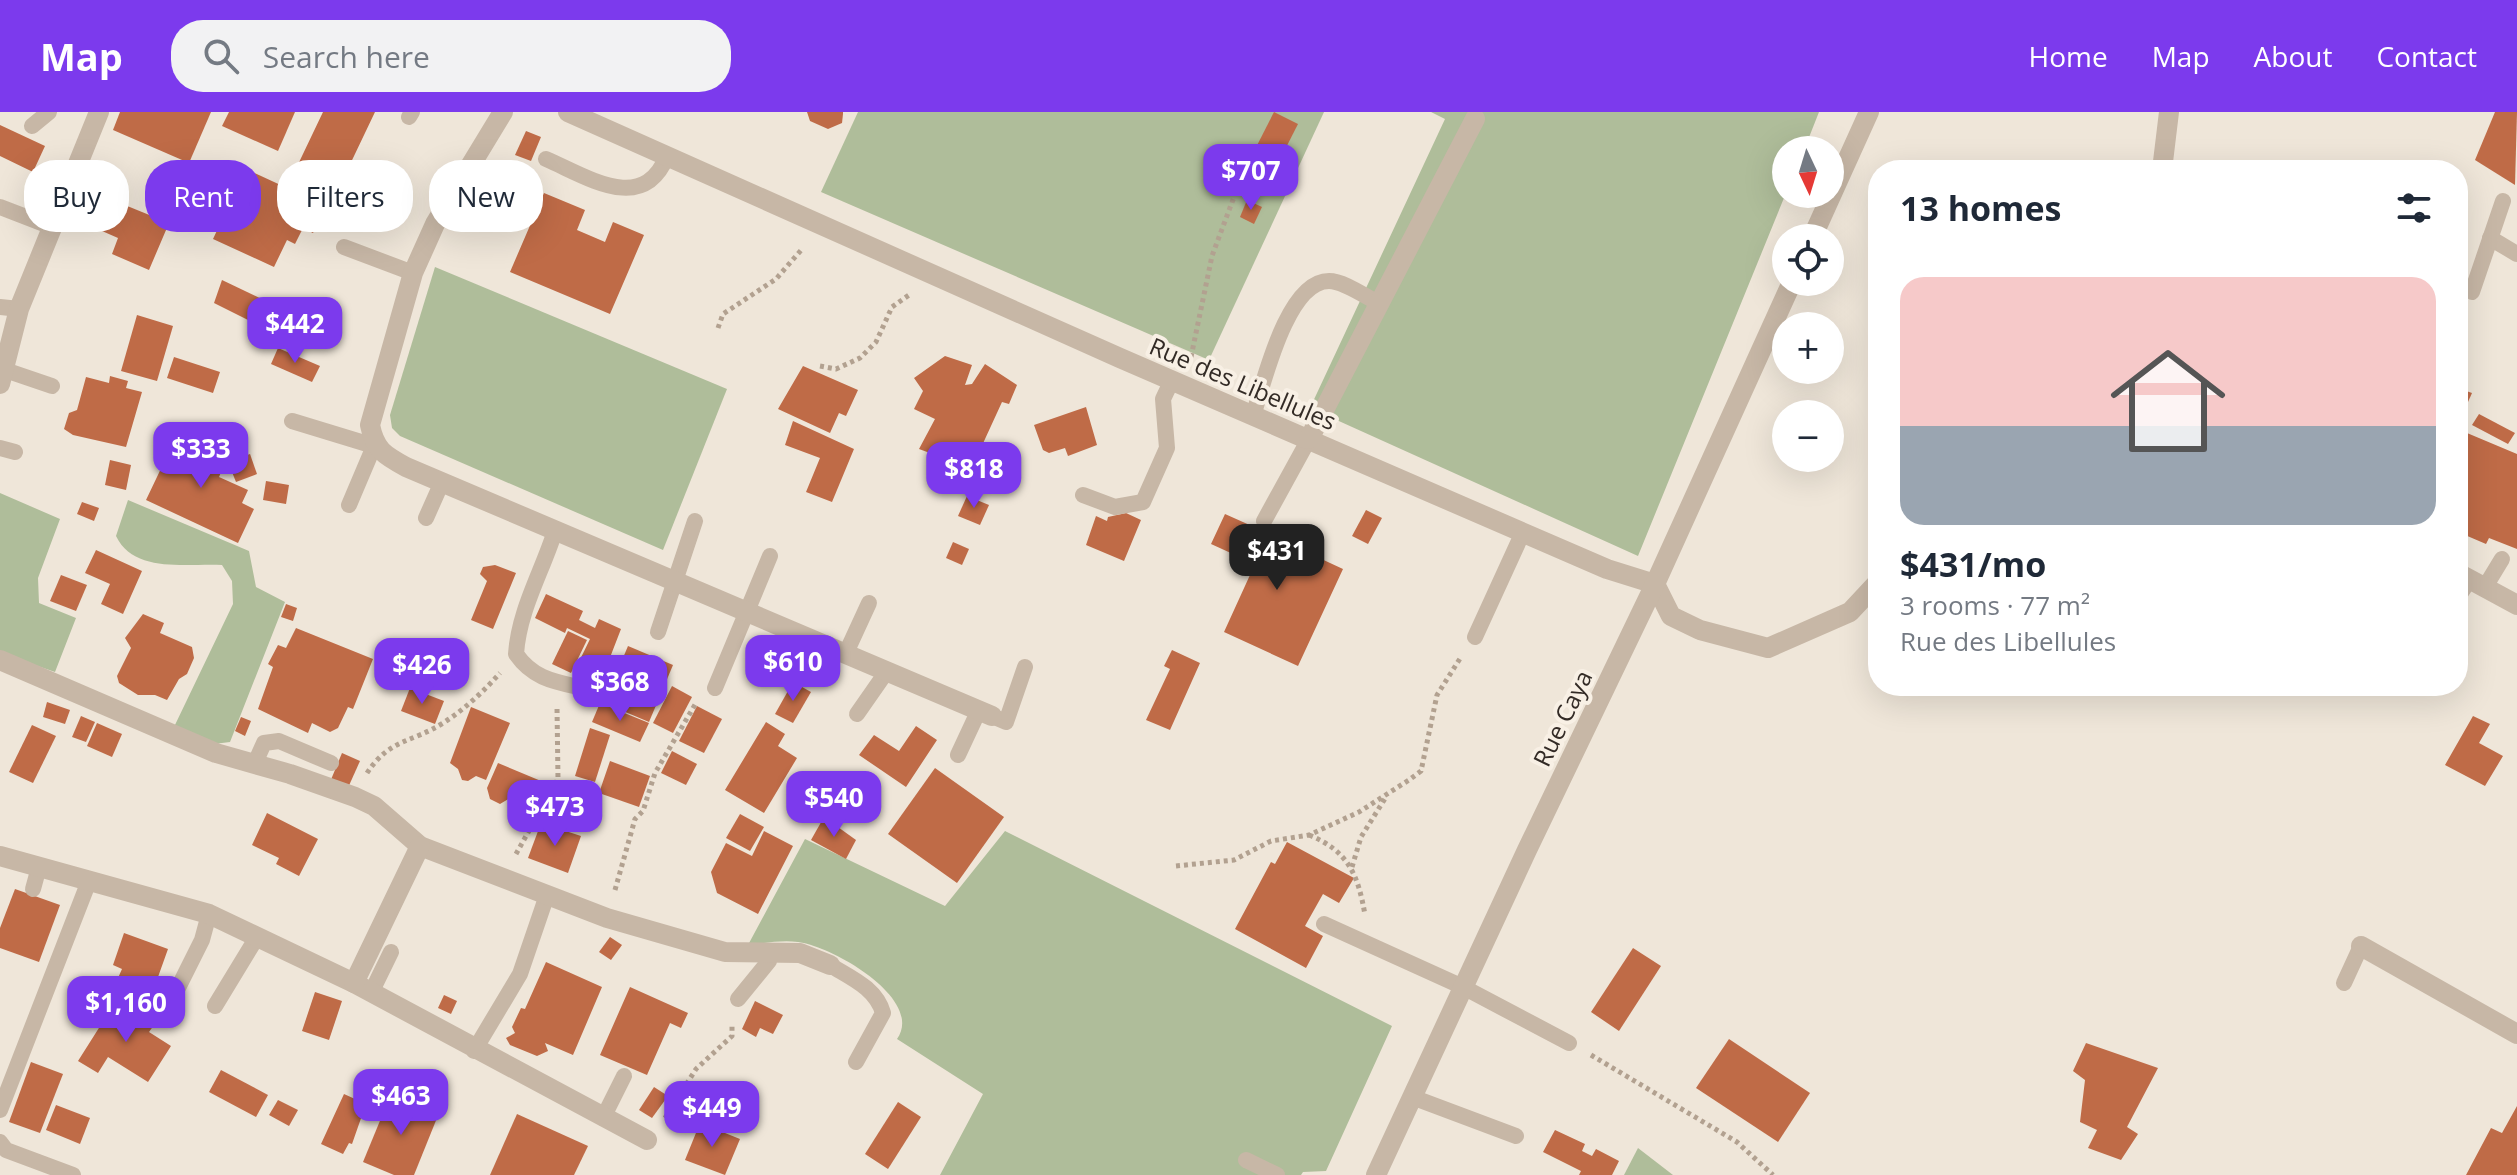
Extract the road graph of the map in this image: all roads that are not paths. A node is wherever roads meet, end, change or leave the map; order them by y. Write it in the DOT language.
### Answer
graph roads {
  1 [pos="49,112"];
  2 [pos="99,112"];
  3 [pos="503,112"];
  4 [pos="568,112"];
  5 [pos="1869,112"];
  6 [pos="2169,112"];
  7 [pos="1475,119"];
  8 [pos="32,126"];
  9 [pos="667,156"];
  10 [pos="546,159"];
  11 [pos="79,160"];
  12 [pos="2163,160"];
  13 [pos="2503,201"];
  14 [pos="0,207"];
  15 [pos="24,216"];
  16 [pos="1818,224"];
  17 [pos="49,232"];
  18 [pos="2490,238"];
  19 [pos="344,247"];
  20 [pos="2517,254"];
  21 [pos="413,273"];
  22 [pos="2472,292"];
  23 [pos="1786,296"];
  24 [pos="1380,304"];
  25 [pos="10,308"];
  26 [pos="2,377"];
  27 [pos="1172,380"];
  28 [pos="52,386"];
  29 [pos="1253,416"];
  30 [pos="292,421"];
  31 [pos="1309,439"];
  32 [pos="374,446"];
  33 [pos="442,482"];
  34 [pos="1083,495"];
  35 [pos="349,505"];
  36 [pos="426,518"];
  37 [pos="695,521"];
  38 [pos="1264,521"];
  39 [pos="555,531"];
  40 [pos="1523,532"];
  41 [pos="770,556"];
  42 [pos="2502,559"];
  43 [pos="2471,580"];
  44 [pos="675,582"];
  45 [pos="1655,584"];
  46 [pos="1868,593"];
  47 [pos="869,603"];
  48 [pos="2517,605"];
  49 [pos="746,611"];
  50 [pos="658,632"];
  51 [pos="1475,637"];
  52 [pos="818,642"];
  53 [pos="846,653"];
  54 [pos="0,660"];
  55 [pos="1025,667"];
  56 [pos="887,671"];
  57 [pos="802,678"];
  58 [pos="578,687"];
  59 [pos="715,688"];
  60 [pos="986,713"];
  61 [pos="857,714"];
  62 [pos="958,755"];
  63 [pos="255,763"];
  64 [pos="331,763"];
  65 [pos="420,846"];
  66 [pos="0,856"];
  67 [pos="39,867"];
  68 [pos="89,881"];
  69 [pos="33,889"];
  70 [pos="547,895"];
  71 [pos="209,914"];
  72 [pos="1324,924"];
  73 [pos="257,937"];
  74 [pos="2361,946"];
  75 [pos="391,952"];
  76 [pos="768,952"];
  77 [pos="830,965"];
  78 [pos="2344,983"];
  79 [pos="1463,987"];
  80 [pos="362,988"];
  81 [pos="738,999"];
  82 [pos="215,1006"];
  83 [pos="168,1008"];
  84 [pos="2517,1034"];
  85 [pos="1569,1043"];
  86 [pos="474,1051"];
  87 [pos="856,1062"];
  88 [pos="624,1076"];
  89 [pos="1412,1097"];
  90 [pos="0,1110"];
  91 [pos="603,1118"];
  92 [pos="1516,1136"];
  93 [pos="647,1140"];
  94 [pos="0,1142"];
  95 [pos="1246,1160"];
  96 [pos="1379,1174"];
  97 [pos="73,1175"];
  98 [pos="1277,1175"];
  1 -- 8 [label="lane"];
  2 -- 11 [label="street"];
  3 -- 21 [label="street"];
  4 -- 9 [label="street, Rue des Libellules"];
  5 -- 16 [label="street"];
  6 -- 12 [label="street"];
  7 -- 24 [label="street"];
  9 -- 10 [label="lane"];
  9 -- 27 [label="street, Rue des Libellules"];
  13 -- 18 [label="lane"];
  14 -- 15 [label="lane"];
  17 -- 25 [label="street"];
  18 -- 20 [label="lane"];
  18 -- 22 [label="lane"];
  19 -- 21 [label="lane"];
  21 -- 32 [label="street"];
  23 -- 45 [label="street, Rue Caya"];
  24 -- 29 [label="lane"];
  24 -- 31 [label="street"];
  25 -- 26 [label="street"];
  26 -- 28 [label="lane"];
  27 -- 29 [label="street, Rue des Libellules"];
  27 -- 34 [label="lane"];
  29 -- 31 [label="street, Rue des Libellules"];
  30 -- 32 [label="lane"];
  31 -- 38 [label="lane"];
  31 -- 40 [label="street, Rue des Libellules"];
  32 -- 33 [label="street"];
  32 -- 35 [label="lane"];
  33 -- 36 [label="lane"];
  33 -- 39 [label="street"];
  37 -- 44 [label="lane"];
  39 -- 44 [label="street"];
  39 -- 58 [label="lane"];
  40 -- 45 [label="street, Rue des Libellules"];
  40 -- 51 [label="lane"];
  41 -- 49 [label="lane"];
  42 -- 43 [label="lane"];
  43 -- 48 [label="street"];
  44 -- 49 [label="street"];
  44 -- 50 [label="lane"];
  45 -- 46 [label="street"];
  45 -- 79 [label="street, Rue Caya"];
  47 -- 53 [label="lane"];
  49 -- 52 [label="street"];
  49 -- 59 [label="lane"];
  52 -- 53 [label="street"];
  52 -- 57 [label="lane"];
  53 -- 56 [label="street"];
  54 -- 63 [label="street"];
  55 -- 60 [label="lane"];
  56 -- 60 [label="street"];
  56 -- 61 [label="lane"];
  60 -- 62 [label="lane"];
  63 -- 64 [label="lane"];
  63 -- 65 [label="street"];
  65 -- 70 [label="street"];
  65 -- 80 [label="street"];
  66 -- 67 [label="street"];
  67 -- 68 [label="street"];
  67 -- 69 [label="lane"];
  68 -- 71 [label="street"];
  68 -- 90 [label="lane"];
  70 -- 76 [label="street"];
  70 -- 86 [label="lane"];
  71 -- 73 [label="street"];
  71 -- 83 [label="lane"];
  72 -- 79 [label="lane"];
  73 -- 80 [label="street"];
  73 -- 82 [label="lane"];
  74 -- 78 [label="lane"];
  74 -- 84 [label="street"];
  75 -- 80 [label="lane"];
  76 -- 77 [label="street"];
  76 -- 81 [label="lane"];
  77 -- 87 [label="lane"];
  79 -- 85 [label="lane"];
  79 -- 89 [label="street, Rue Caya"];
  80 -- 86 [label="street"];
  86 -- 91 [label="street"];
  88 -- 91 [label="lane"];
  89 -- 92 [label="lane"];
  89 -- 96 [label="street, Rue Caya"];
  91 -- 93 [label="street"];
  94 -- 97 [label="lane"];
  95 -- 98 [label="lane"];
}
